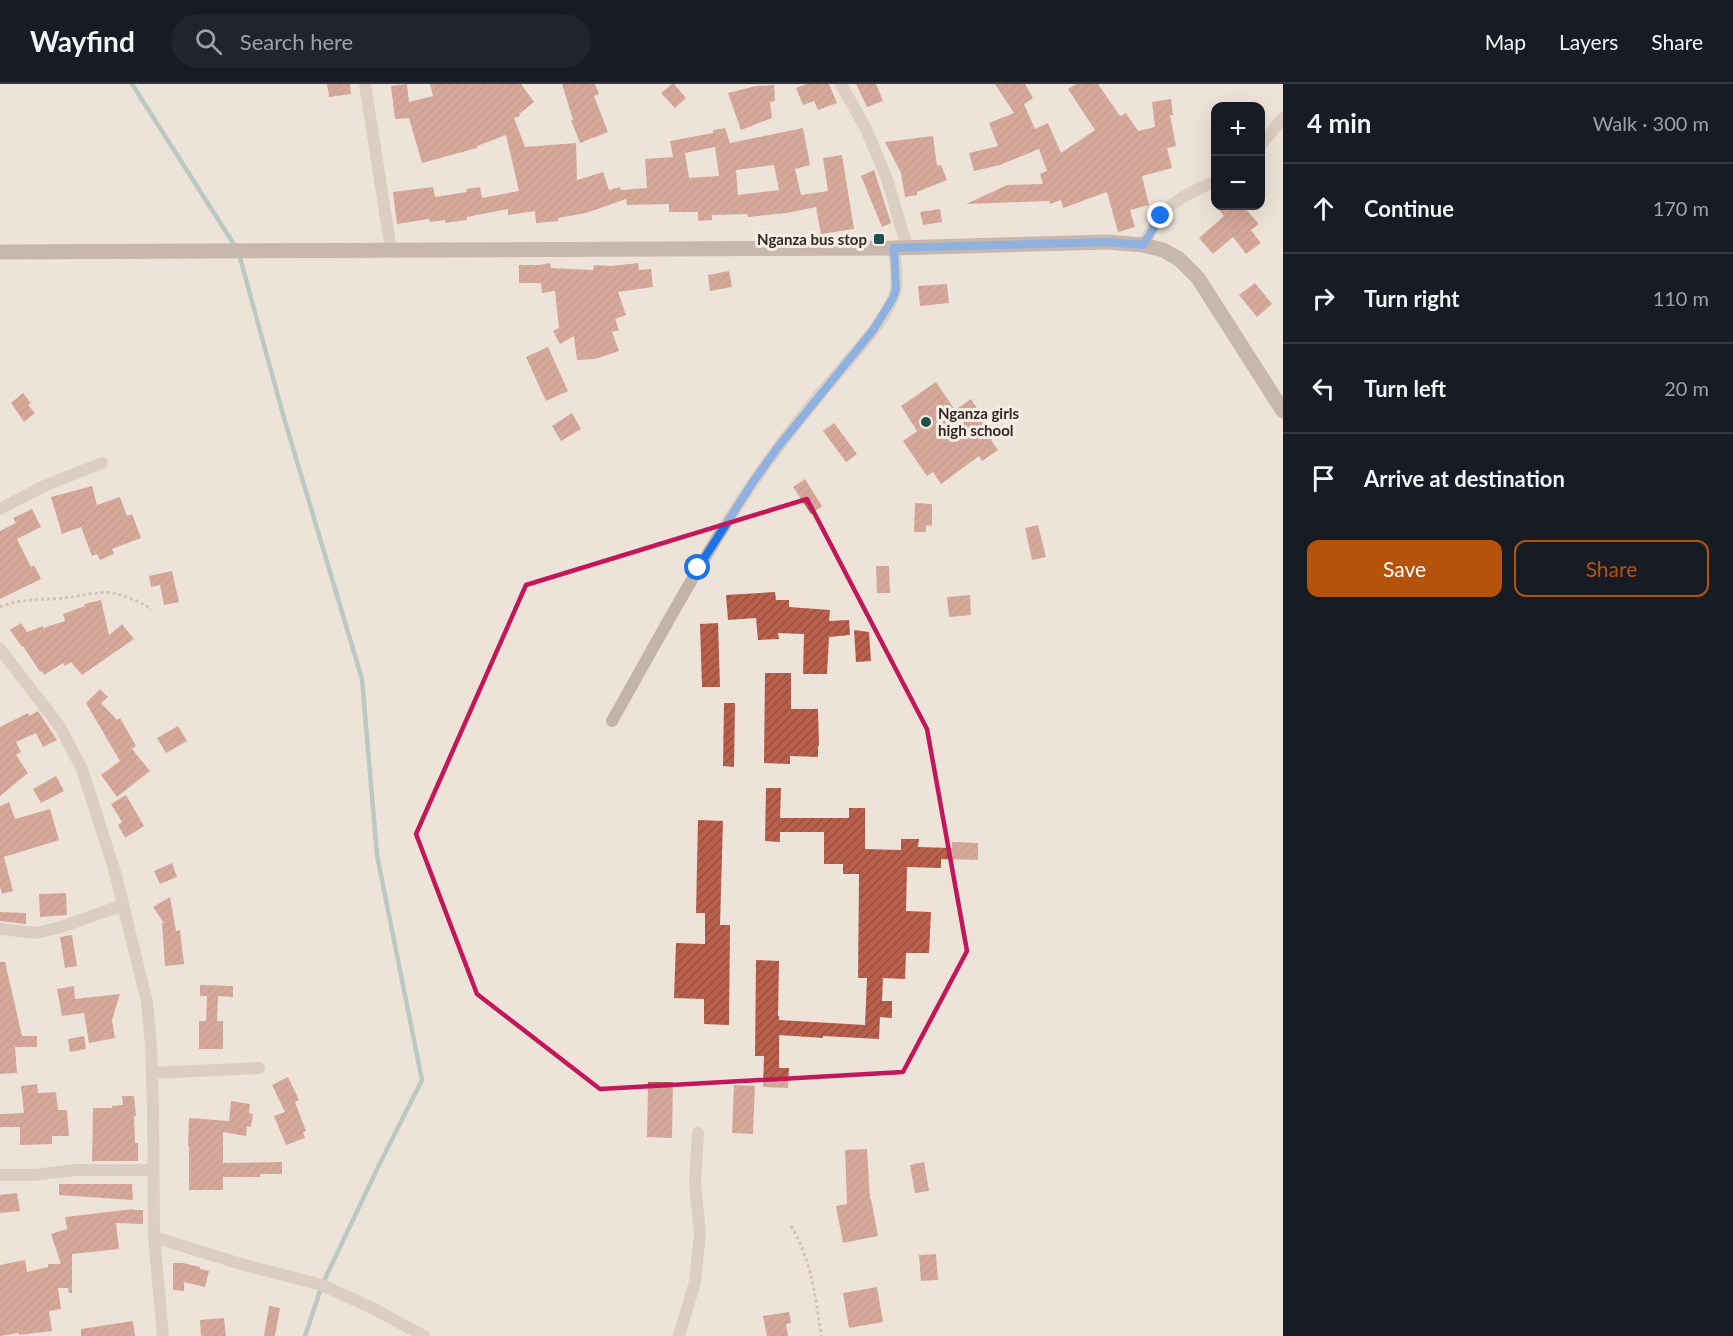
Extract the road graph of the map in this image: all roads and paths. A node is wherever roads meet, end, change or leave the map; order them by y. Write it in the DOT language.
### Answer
graph roads {
  1 [pos="365,84"];
  2 [pos="841,84"];
  3 [pos="1283,118"];
  4 [pos="1265,140"];
  5 [pos="1211,183"];
  6 [pos="1143,245"];
  7 [pos="901,247"];
  8 [pos="391,250"];
  9 [pos="0,252"];
  10 [pos="1283,411"];
  11 [pos="102,463"];
  12 [pos="0,509"];
  13 [pos="0,608"];
  14 [pos="152,609"];
  15 [pos="0,649"];
  16 [pos="612,721"];
  17 [pos="123,905"];
  18 [pos="0,929"];
  19 [pos="259,1068"];
  20 [pos="152,1073"];
  21 [pos="698,1133"];
  22 [pos="152,1170"];
  23 [pos="0,1175"];
  24 [pos="791,1226"];
  25 [pos="154,1237"];
  26 [pos="163,1336"];
  27 [pos="424,1336"];
  28 [pos="679,1336"];
  29 [pos="821,1336"];
  1 -- 8 [label="street"];
  2 -- 7 [label="street"];
  3 -- 4 [label="street"];
  5 -- 6 [label="street"];
  6 -- 7 [label="main road"];
  6 -- 10 [label="main road"];
  7 -- 8 [label="main road"];
  7 -- 16 [label="street"];
  8 -- 9 [label="main road"];
  11 -- 12 [label="street"];
  13 -- 14 [label="path"];
  15 -- 17 [label="street"];
  17 -- 18 [label="street"];
  17 -- 20 [label="street"];
  19 -- 20 [label="street"];
  20 -- 22 [label="street"];
  21 -- 28 [label="street"];
  22 -- 23 [label="street"];
  22 -- 25 [label="street"];
  24 -- 29 [label="path"];
  25 -- 26 [label="street"];
  25 -- 27 [label="street"];
}
